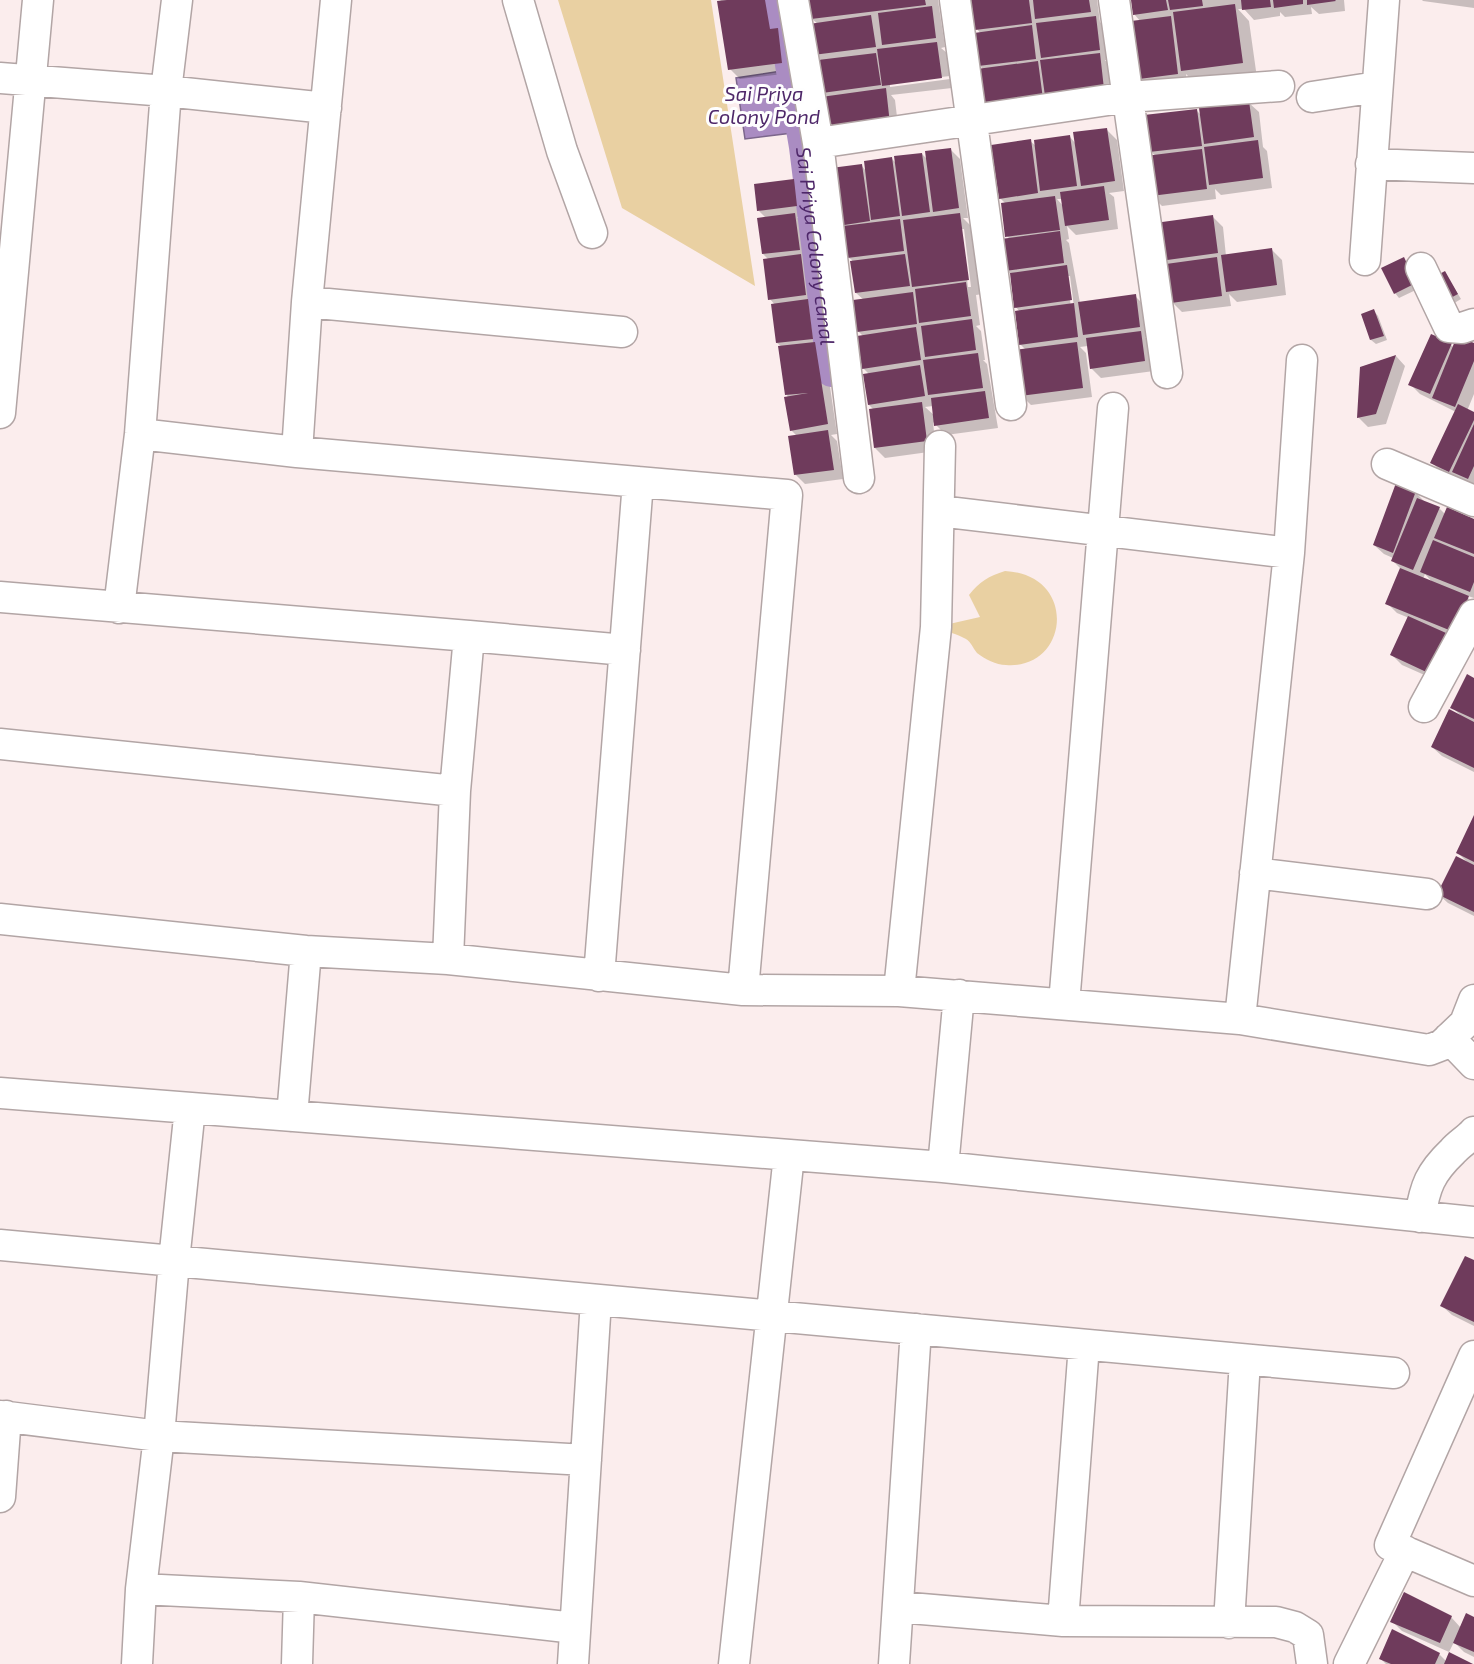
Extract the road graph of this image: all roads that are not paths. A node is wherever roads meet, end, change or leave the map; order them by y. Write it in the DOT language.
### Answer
graph roads {
  1 [pos="38,0"];
  2 [pos="177,0"];
  3 [pos="336,0"];
  4 [pos="518,0"];
  5 [pos="793,0"];
  6 [pos="955,0"];
  7 [pos="1114,0"];
  8 [pos="1384,0"];
  9 [pos="0,78"];
  10 [pos="32,81"];
  11 [pos="1279,86"];
  12 [pos="1377,87"];
  13 [pos="166,91"];
  14 [pos="1128,97"];
  15 [pos="1312,97"];
  16 [pos="326,108"];
  17 [pos="972,120"];
  18 [pos="818,143"];
  19 [pos="1371,164"];
  20 [pos="1474,168"];
  21 [pos="592,233"];
  22 [pos="1365,260"];
  23 [pos="1421,268"];
  24 [pos="308,303"];
  25 [pos="1474,324"];
  26 [pos="622,332"];
  27 [pos="1302,360"];
  28 [pos="1167,373"];
  29 [pos="1011,405"];
  30 [pos="1113,408"];
  31 [pos="0,413"];
  32 [pos="140,434"];
  33 [pos="940,446"];
  34 [pos="297,452"];
  35 [pos="1387,464"];
  36 [pos="859,478"];
  37 [pos="638,482"];
  38 [pos="1474,501"];
  39 [pos="939,511"];
  40 [pos="1103,530"];
  41 [pos="1289,553"];
  42 [pos="0,597"];
  43 [pos="119,608"];
  44 [pos="1474,615"];
  45 [pos="469,636"];
  46 [pos="625,650"];
  47 [pos="1424,707"];
  48 [pos="0,744"];
  49 [pos="455,791"];
  50 [pos="1255,873"];
  51 [pos="1427,894"];
  52 [pos="0,919"];
  53 [pos="306,951"];
  54 [pos="448,959"];
  55 [pos="599,976"];
  56 [pos="743,990"];
  57 [pos="899,991"];
  58 [pos="959,995"];
  59 [pos="1474,1000"];
  60 [pos="1064,1004"];
  61 [pos="1240,1019"];
  62 [pos="1449,1038"];
  63 [pos="1474,1064"];
  64 [pos="0,1093"];
  65 [pos="190,1108"];
  66 [pos="292,1116"];
  67 [pos="1474,1132"];
  68 [pos="789,1155"];
  69 [pos="944,1167"];
  70 [pos="1420,1217"];
  71 [pos="1474,1222"];
  72 [pos="0,1245"];
  73 [pos="174,1261"];
  74 [pos="596,1300"];
  75 [pos="772,1316"];
  76 [pos="916,1329"];
  77 [pos="1084,1345"];
  78 [pos="1474,1356"];
  79 [pos="1245,1360"];
  80 [pos="1394,1373"];
  81 [pos="3,1416"];
  82 [pos="159,1436"];
  83 [pos="586,1460"];
  84 [pos="0,1497"];
  85 [pos="1404,1551"];
  86 [pos="1474,1581"];
  87 [pos="141,1589"];
  88 [pos="299,1597"];
  89 [pos="898,1607"];
  90 [pos="1063,1621"];
  91 [pos="1229,1623"];
  92 [pos="575,1628"];
  93 [pos="137,1664"];
  94 [pos="297,1664"];
  95 [pos="573,1664"];
  96 [pos="734,1664"];
  97 [pos="894,1664"];
  98 [pos="1312,1664"];
  99 [pos="1349,1664"];
  1 -- 10 [label="street"];
  2 -- 13 [label="street"];
  3 -- 16 [label="street"];
  4 -- 21 [label="street"];
  5 -- 18 [label="street"];
  6 -- 17 [label="street"];
  7 -- 14 [label="street"];
  8 -- 12 [label="street"];
  9 -- 10 [label="street"];
  10 -- 13 [label="street"];
  10 -- 31 [label="street"];
  11 -- 14 [label="street"];
  12 -- 15 [label="street"];
  12 -- 19 [label="street"];
  13 -- 16 [label="street"];
  13 -- 32 [label="street"];
  14 -- 17 [label="street"];
  14 -- 28 [label="street"];
  16 -- 24 [label="street"];
  17 -- 18 [label="street"];
  17 -- 29 [label="street"];
  18 -- 36 [label="street"];
  19 -- 20 [label="street"];
  19 -- 22 [label="street"];
  23 -- 25 [label="street"];
  24 -- 26 [label="street"];
  24 -- 34 [label="street"];
  27 -- 41 [label="street"];
  30 -- 40 [label="street"];
  32 -- 34 [label="street"];
  32 -- 43 [label="street"];
  33 -- 39 [label="street"];
  34 -- 37 [label="street"];
  35 -- 38 [label="street"];
  37 -- 46 [label="street"];
  37 -- 56 [label="street"];
  39 -- 40 [label="street"];
  39 -- 57 [label="street"];
  40 -- 41 [label="street"];
  40 -- 60 [label="street"];
  41 -- 50 [label="street"];
  42 -- 43 [label="street"];
  43 -- 45 [label="street"];
  44 -- 47 [label="street"];
  45 -- 46 [label="street"];
  45 -- 49 [label="street"];
  46 -- 55 [label="street"];
  48 -- 49 [label="street"];
  49 -- 54 [label="street"];
  50 -- 51 [label="street"];
  50 -- 61 [label="street"];
  52 -- 53 [label="street"];
  53 -- 54 [label="street"];
  53 -- 66 [label="street"];
  54 -- 55 [label="street"];
  55 -- 56 [label="street"];
  56 -- 57 [label="street"];
  57 -- 58 [label="street"];
  58 -- 60 [label="street"];
  58 -- 69 [label="street"];
  59 -- 62 [label="street"];
  60 -- 61 [label="street"];
  61 -- 62 [label="street"];
  62 -- 63 [label="street"];
  64 -- 65 [label="street"];
  65 -- 66 [label="street"];
  65 -- 73 [label="street"];
  66 -- 68 [label="street"];
  67 -- 70 [label="street"];
  68 -- 69 [label="street"];
  68 -- 75 [label="street"];
  69 -- 70 [label="street"];
  70 -- 71 [label="street"];
  72 -- 73 [label="street"];
  73 -- 74 [label="street"];
  73 -- 82 [label="street"];
  74 -- 75 [label="street"];
  74 -- 83 [label="street"];
  75 -- 76 [label="street"];
  75 -- 96 [label="street"];
  76 -- 77 [label="street"];
  76 -- 89 [label="street"];
  77 -- 79 [label="street"];
  77 -- 90 [label="street"];
  78 -- 85 [label="street"];
  79 -- 80 [label="street"];
  79 -- 91 [label="street"];
  81 -- 82 [label="street"];
  81 -- 84 [label="street"];
  82 -- 83 [label="street"];
  82 -- 87 [label="street"];
  83 -- 92 [label="street"];
  85 -- 86 [label="street"];
  85 -- 99 [label="street"];
  87 -- 88 [label="street"];
  87 -- 93 [label="street"];
  88 -- 92 [label="street"];
  88 -- 94 [label="street"];
  89 -- 90 [label="street"];
  89 -- 97 [label="street"];
  90 -- 91 [label="street"];
  91 -- 98 [label="street"];
  92 -- 95 [label="street"];
}
